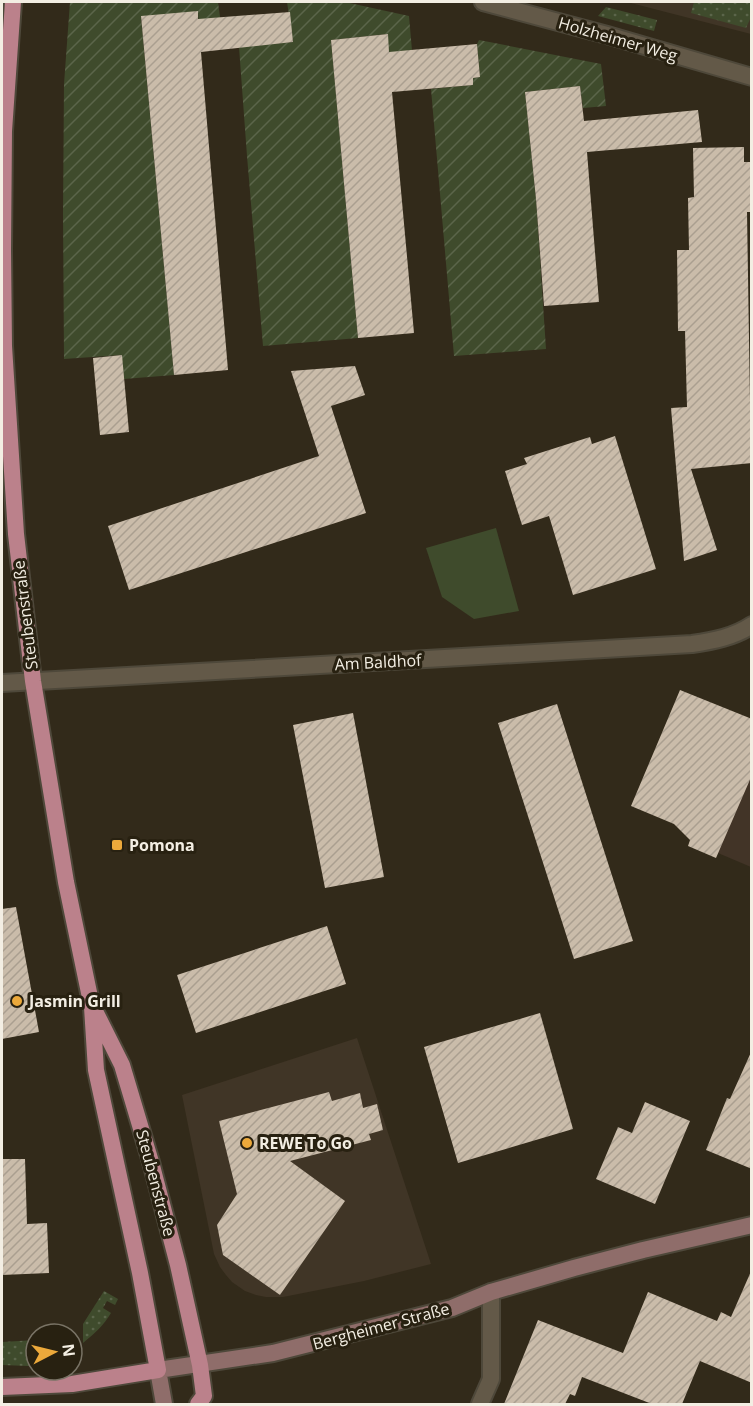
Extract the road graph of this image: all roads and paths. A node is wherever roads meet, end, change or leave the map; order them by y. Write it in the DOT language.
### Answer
graph roads {
  1 [pos="13,2"];
  2 [pos="483,2"];
  3 [pos="752,77"];
  4 [pos="752,625"];
  5 [pos="33,681"];
  6 [pos="2,683"];
  7 [pos="92,1007"];
  8 [pos="752,1224"];
  9 [pos="491,1292"];
  10 [pos="200,1365"];
  11 [pos="158,1370"];
  12 [pos="2,1387"];
  13 [pos="202,1402"];
  14 [pos="164,1404"];
  15 [pos="480,1404"];
  1 -- 5 [label="main road, Steubenstraße"];
  2 -- 3 [label="street, Holzheimer Weg"];
  4 -- 5 [label="street, Am Baldhof"];
  5 -- 6 [label="street, Am Baldhof"];
  5 -- 7 [label="main road, Steubenstraße"];
  7 -- 10 [label="main road, Steubenstraße"];
  7 -- 11 [label="main road, Steubenstraße"];
  8 -- 9 [label="main road, Bergheimer Straße"];
  9 -- 10 [label="main road, Bergheimer Straße"];
  9 -- 15 [label="street"];
  10 -- 11 [label="main road, Bergheimer Straße"];
  10 -- 13 [label="main road, Steubenstraße"];
  11 -- 12 [label="main road, Bergheimer Straße"];
  11 -- 14 [label="main road"];
}
